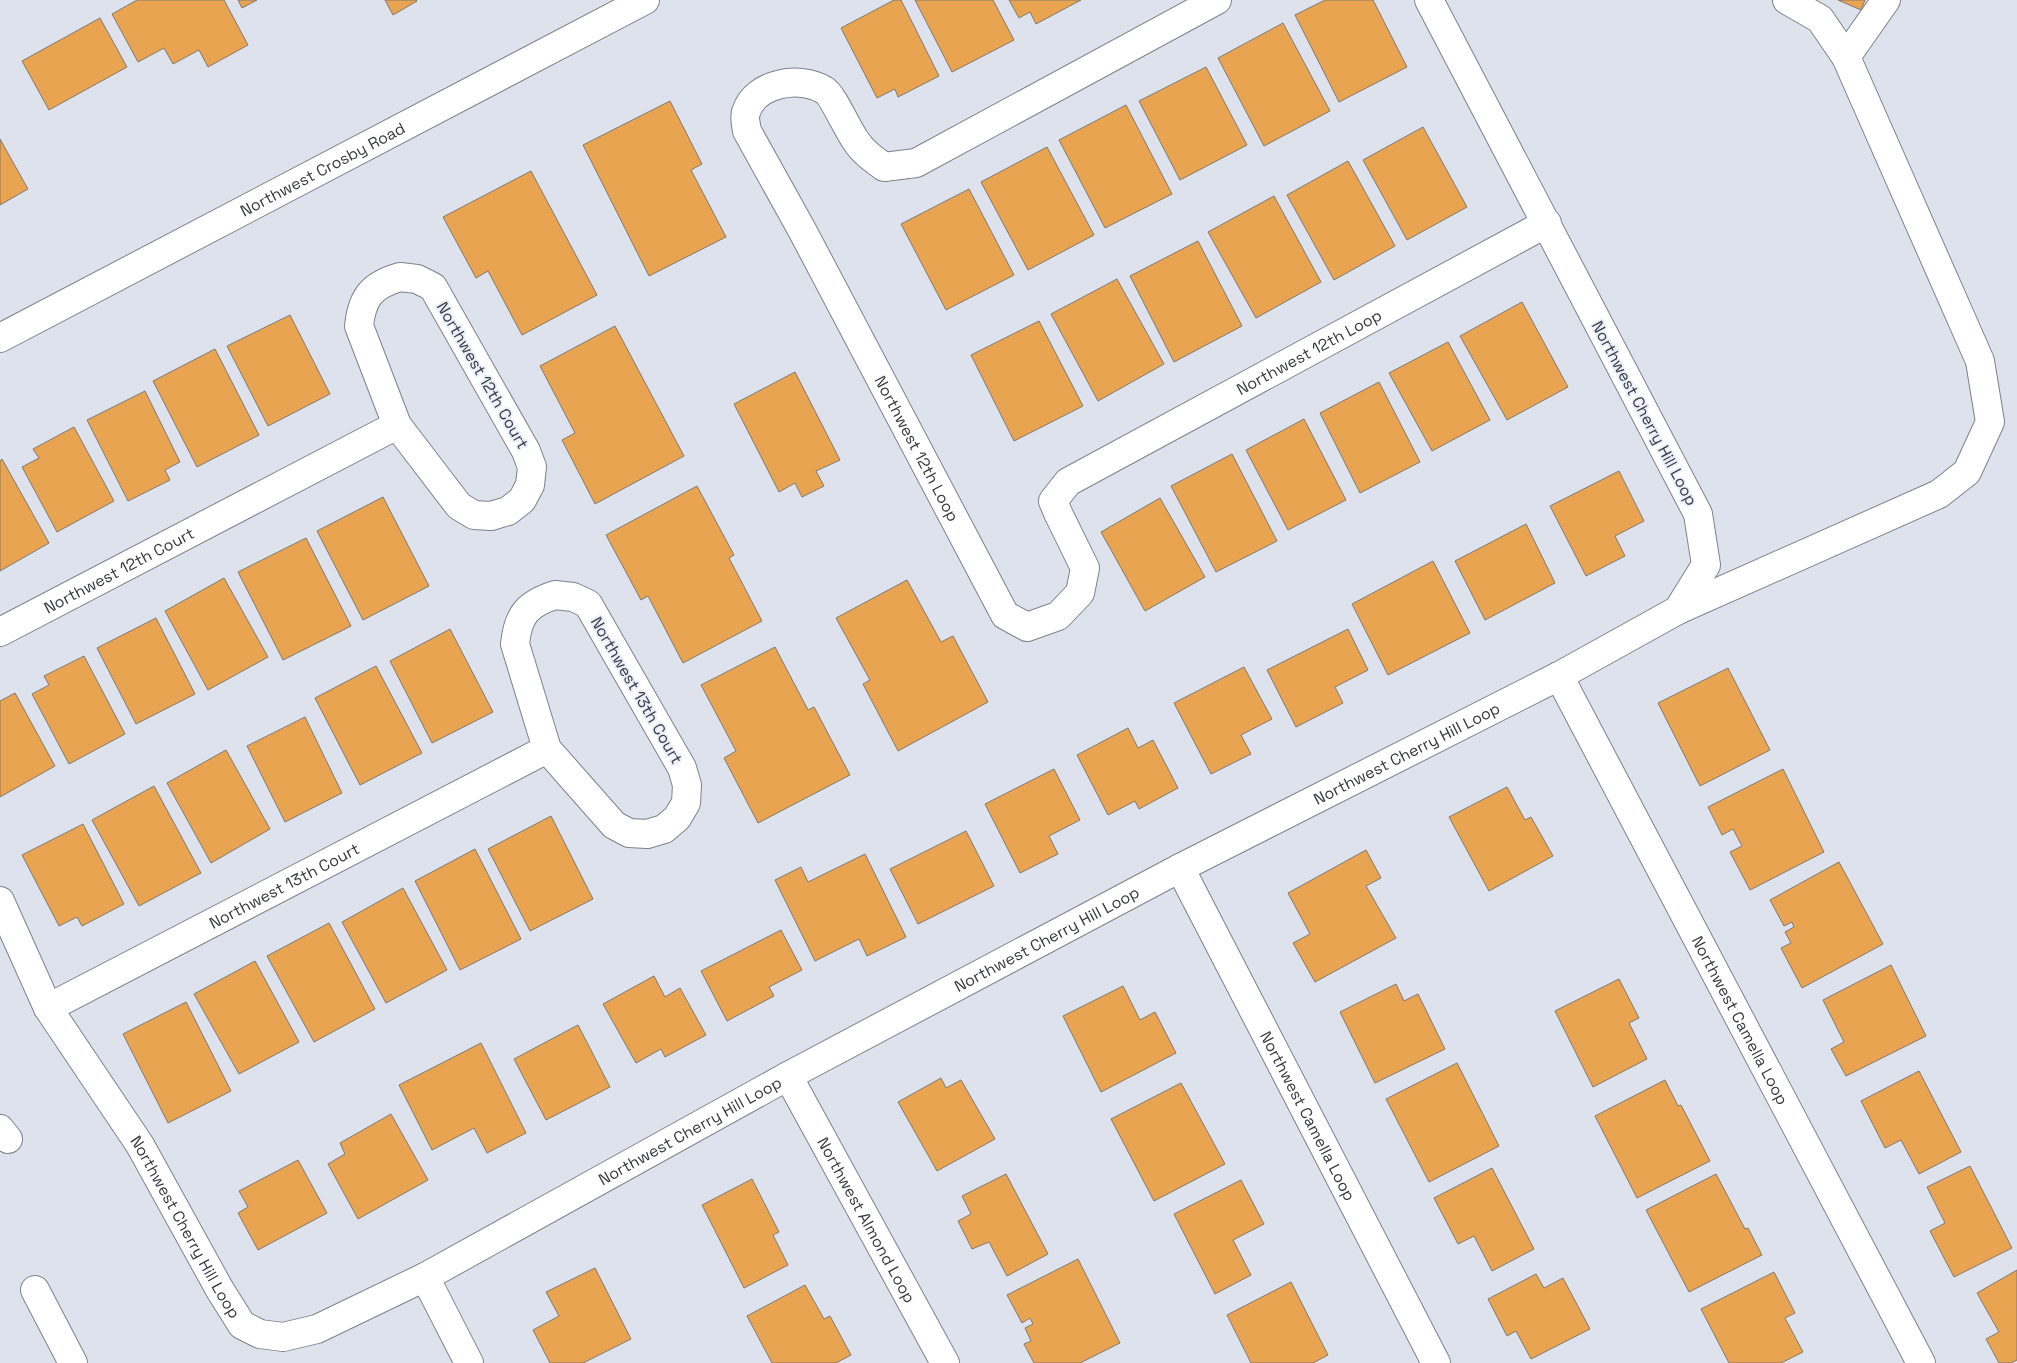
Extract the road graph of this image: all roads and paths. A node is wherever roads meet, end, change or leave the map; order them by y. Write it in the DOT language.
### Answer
graph roads {
  1 [pos="645,0"];
  2 [pos="1217,0"];
  3 [pos="1429,0"];
  4 [pos="1787,0"];
  5 [pos="1886,0"];
  6 [pos="1846,57"];
  7 [pos="1547,224"];
  8 [pos="0,338"];
  9 [pos="397,424"];
  10 [pos="1678,610"];
  11 [pos="0,632"];
  12 [pos="1559,676"];
  13 [pos="547,749"];
  14 [pos="1180,868"];
  15 [pos="0,901"];
  16 [pos="48,1008"];
  17 [pos="788,1076"];
  18 [pos="425,1277"];
  19 [pos="35,1290"];
  20 [pos="73,1363"];
  21 [pos="469,1363"];
  22 [pos="945,1363"];
  23 [pos="1436,1363"];
  24 [pos="1921,1363"];
  1 -- 8 [label="street, Northwest Crosby Road"];
  2 -- 7 [label="street, Northwest 12th Loop"];
  3 -- 7 [label="street, Northwest Cherry Hill Loop"];
  4 -- 6 [label="street"];
  5 -- 6 [label="street"];
  6 -- 10 [label="street"];
  7 -- 10 [label="street, Northwest Cherry Hill Loop"];
  9 -- 9 [label="street, Northwest 12th Court"];
  9 -- 11 [label="street, Northwest 12th Court"];
  10 -- 12 [label="street, Northwest Cherry Hill Loop"];
  12 -- 14 [label="street, Northwest Cherry Hill Loop"];
  12 -- 24 [label="street, Northwest Camella Loop"];
  13 -- 13 [label="street, Northwest 13th Court"];
  13 -- 16 [label="street, Northwest 13th Court"];
  14 -- 17 [label="street, Northwest Cherry Hill Loop"];
  14 -- 23 [label="street, Northwest Camella Loop"];
  15 -- 16 [label="street, Northwest Cherry Hill Loop"];
  16 -- 18 [label="street, Northwest Cherry Hill Loop"];
  17 -- 18 [label="street, Northwest Cherry Hill Loop"];
  17 -- 22 [label="street, Northwest Almond Loop"];
  18 -- 21 [label="street"];
  19 -- 20 [label="street"];
}
